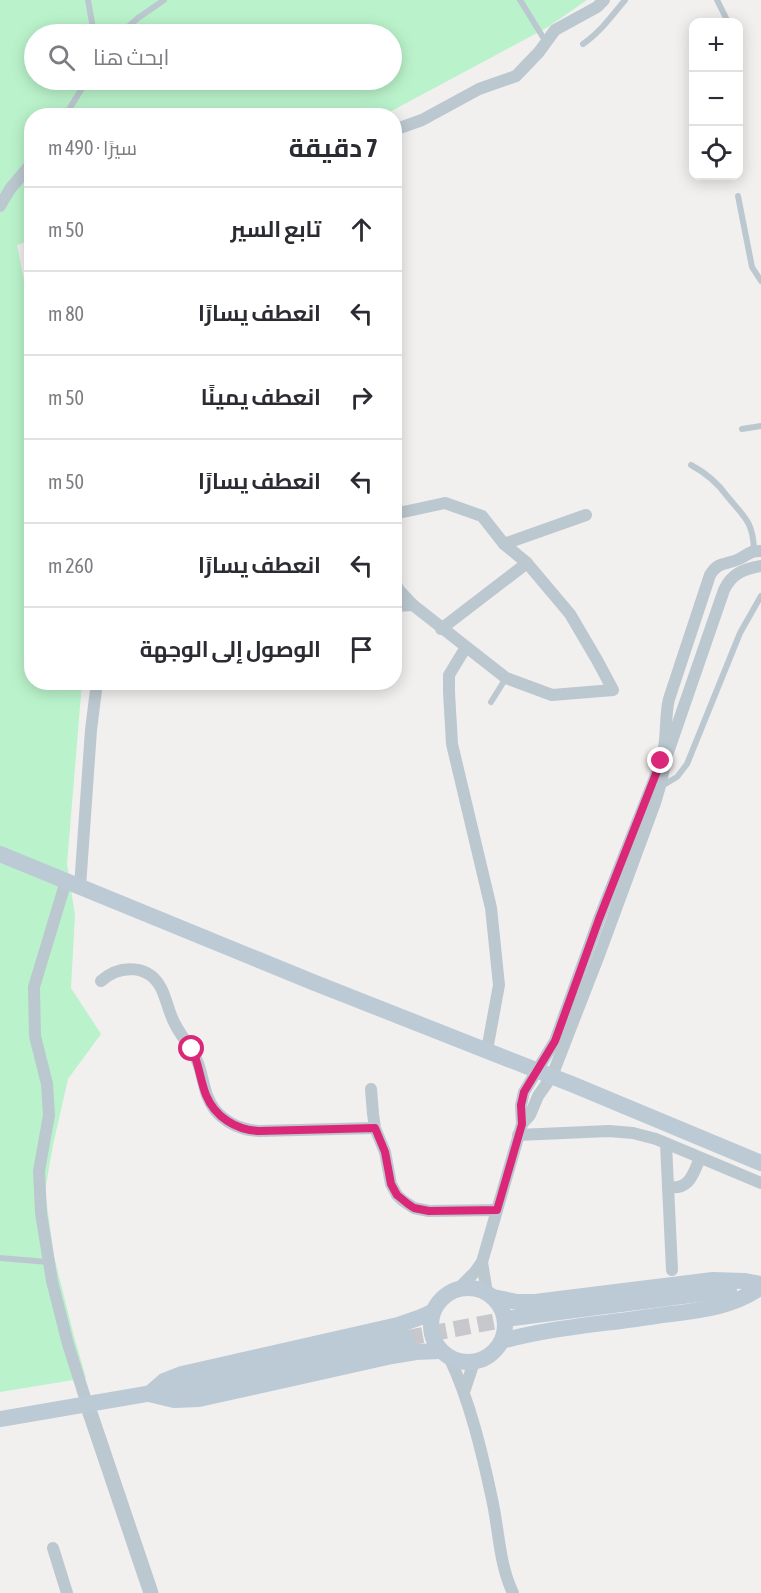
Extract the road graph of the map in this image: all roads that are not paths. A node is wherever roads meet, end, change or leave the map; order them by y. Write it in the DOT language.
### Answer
graph roads {
  1 [pos="88,0"];
  2 [pos="164,0"];
  3 [pos="520,0"];
  4 [pos="604,0"];
  5 [pos="626,0"];
  6 [pos="717,0"];
  7 [pos="726,18"];
  8 [pos="92,24"];
  9 [pos="131,24"];
  10 [pos="546,42"];
  11 [pos="583,44"];
  12 [pos="81,90"];
  13 [pos="71,108"];
  14 [pos="402,127"];
  15 [pos="24,172"];
  16 [pos="738,196"];
  17 [pos="0,206"];
  18 [pos="761,281"];
  19 [pos="761,426"];
  20 [pos="742,429"];
  21 [pos="691,465"];
  22 [pos="402,512"];
  23 [pos="586,516"];
  24 [pos="504,544"];
  25 [pos="759,550"];
  26 [pos="527,562"];
  27 [pos="761,566"];
  28 [pos="402,593"];
  29 [pos="761,596"];
  30 [pos="412,605"];
  31 [pos="402,606"];
  32 [pos="441,629"];
  33 [pos="466,647"];
  34 [pos="506,678"];
  35 [pos="96,690"];
  36 [pos="491,702"];
  37 [pos="660,787"];
  38 [pos="0,854"];
  39 [pos="73,884"];
  40 [pos="605,922"];
  41 [pos="101,981"];
  42 [pos="487,1050"];
  43 [pos="545,1073"];
  44 [pos="371,1089"];
  45 [pos="375,1128"];
  46 [pos="520,1130"];
  47 [pos="666,1144"];
  48 [pos="700,1158"];
  49 [pos="761,1163"];
  50 [pos="761,1182"];
  51 [pos="668,1187"];
  52 [pos="497,1210"];
  53 [pos="0,1258"];
  54 [pos="482,1262"];
  55 [pos="49,1263"];
  56 [pos="672,1270"];
  57 [pos="761,1286"];
  58 [pos="459,1288"];
  59 [pos="490,1295"];
  60 [pos="432,1312"];
  61 [pos="513,1318"];
  62 [pos="407,1338"];
  63 [pos="502,1341"];
  64 [pos="445,1355"];
  65 [pos="474,1362"];
  66 [pos="464,1392"];
  67 [pos="149,1394"];
  68 [pos="87,1404"];
  69 [pos="0,1419"];
  70 [pos="53,1548"];
  71 [pos="67,1593"];
  72 [pos="151,1593"];
  73 [pos="513,1593"];
  1 -- 8 [label="lane"];
  2 -- 9 [label="lane"];
  3 -- 10 [label="lane"];
  4 -- 10 [label="street"];
  5 -- 11 [label="lane"];
  6 -- 7 [label="lane"];
  10 -- 14 [label="street"];
  12 -- 13 [label="lane"];
  15 -- 17 [label="street"];
  16 -- 18 [label="lane"];
  19 -- 20 [label="lane"];
  21 -- 25 [label="lane"];
  22 -- 24 [label="street"];
  23 -- 24 [label="street"];
  24 -- 26 [label="street"];
  25 -- 40 [label="street"];
  26 -- 32 [label="street"];
  26 -- 34 [label="street"];
  27 -- 37 [label="street"];
  28 -- 30 [label="street"];
  29 -- 37 [label="lane"];
  30 -- 31 [label="street"];
  30 -- 32 [label="street"];
  32 -- 33 [label="street"];
  33 -- 34 [label="street"];
  33 -- 42 [label="street"];
  34 -- 36 [label="lane"];
  35 -- 39 [label="street"];
  37 -- 40 [label="street"];
  38 -- 39 [label="main road"];
  39 -- 42 [label="main road"];
  39 -- 55 [label="street"];
  40 -- 43 [label="street"];
  41 -- 45 [label="street"];
  42 -- 43 [label="main road"];
  43 -- 46 [label="street"];
  43 -- 49 [label="main road"];
  44 -- 45 [label="street"];
  45 -- 52 [label="street"];
  46 -- 47 [label="street"];
  46 -- 52 [label="street"];
  47 -- 48 [label="street"];
  47 -- 51 [label="street"];
  48 -- 50 [label="street"];
  48 -- 51 [label="street"];
  51 -- 56 [label="street"];
  52 -- 54 [label="street"];
  53 -- 55 [label="lane"];
  54 -- 58 [label="street"];
  54 -- 59 [label="street"];
  55 -- 68 [label="street"];
  57 -- 59 [label="main road"];
  57 -- 61 [label="main road"];
  57 -- 63 [label="main road"];
  58 -- 59 [label="main road"];
  58 -- 60 [label="main road"];
  59 -- 63 [label="main road"];
  60 -- 64 [label="main road"];
  60 -- 67 [label="main road"];
  62 -- 67 [label="main road"];
  63 -- 65 [label="main road"];
  64 -- 65 [label="main road"];
  64 -- 66 [label="street"];
  64 -- 67 [label="main road"];
  65 -- 66 [label="street"];
  66 -- 73 [label="street"];
  67 -- 68 [label="main road"];
  68 -- 69 [label="main road"];
  68 -- 72 [label="street"];
  70 -- 71 [label="street"];
}
